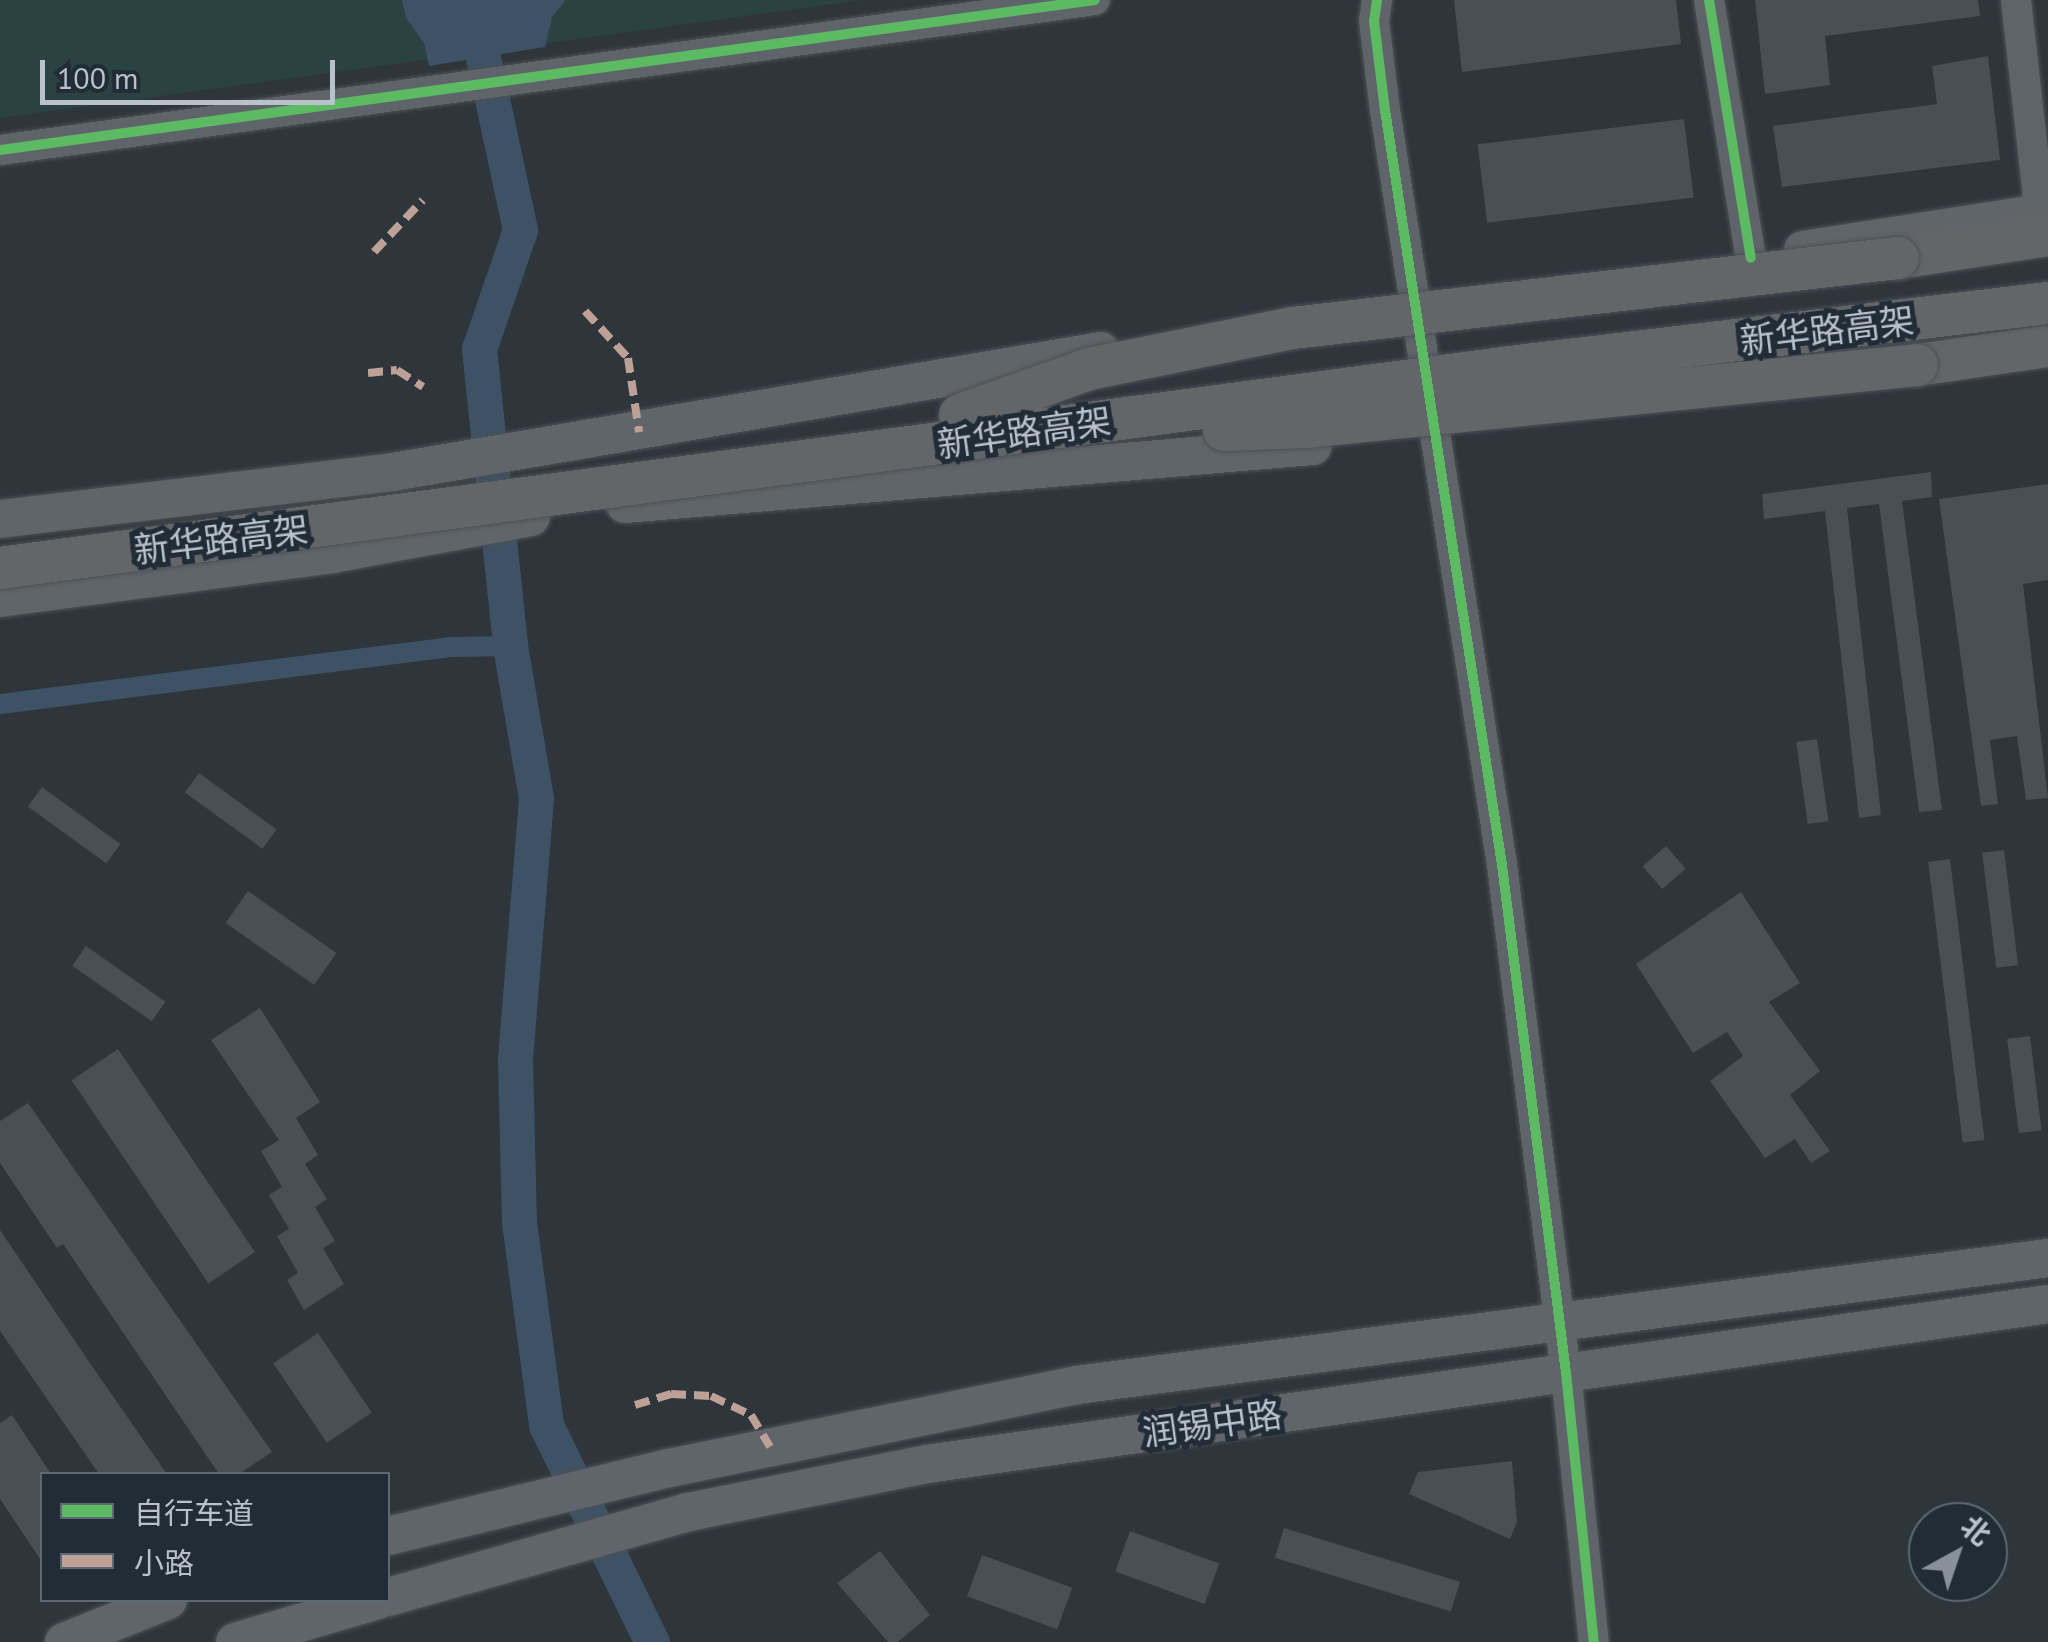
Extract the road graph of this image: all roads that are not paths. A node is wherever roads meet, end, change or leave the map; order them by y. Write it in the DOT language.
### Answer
graph roads {
  1 [pos="1095,0"];
  2 [pos="1377,0"];
  3 [pos="1709,0"];
  4 [pos="2016,0"];
  5 [pos="0,150"];
  6 [pos="2045,220"];
  7 [pos="1751,258"];
  8 [pos="2048,276"];
  9 [pos="1412,297"];
  10 [pos="2048,303"];
  11 [pos="2048,346"];
  12 [pos="2048,367"];
  13 [pos="959,428"];
  14 [pos="1432,435"];
  15 [pos="0,519"];
  16 [pos="0,539"];
  17 [pos="0,568"];
  18 [pos="0,598"];
  19 [pos="2048,1258"];
  20 [pos="2048,1304"];
  21 [pos="1559,1322"];
  22 [pos="1566,1373"];
  23 [pos="390,1536"];
  24 [pos="390,1595"];
  25 [pos="163,1602"];
  26 [pos="371,1602"];
  27 [pos="64,1642"];
  28 [pos="235,1642"];
  29 [pos="1594,1642"];
  1 -- 5 [label="street"];
  2 -- 9 [label="street"];
  3 -- 7 [label="street"];
  4 -- 6 [label="street"];
  6 -- 7 [label="main road"];
  6 -- 13 [label="highway, bridge"];
  7 -- 9 [label="main road"];
  8 -- 13 [label="highway, 新华路高架, bridge"];
  9 -- 14 [label="street"];
  9 -- 15 [label="main road"];
  10 -- 13 [label="highway, 新华路高架, bridge"];
  11 -- 13 [label="highway, bridge"];
  12 -- 14 [label="main road"];
  13 -- 16 [label="highway, 新华路高架"];
  13 -- 17 [label="highway, 新华路高架, bridge"];
  14 -- 18 [label="main road"];
  14 -- 21 [label="street"];
  19 -- 21 [label="main road, 润锡中路"];
  20 -- 22 [label="main road, 润锡中路"];
  21 -- 22 [label="street"];
  21 -- 23 [label="main road, 润锡中路"];
  22 -- 24 [label="main road, 润锡中路"];
  22 -- 29 [label="street"];
  25 -- 27 [label="main road"];
  26 -- 28 [label="main road"];
}
